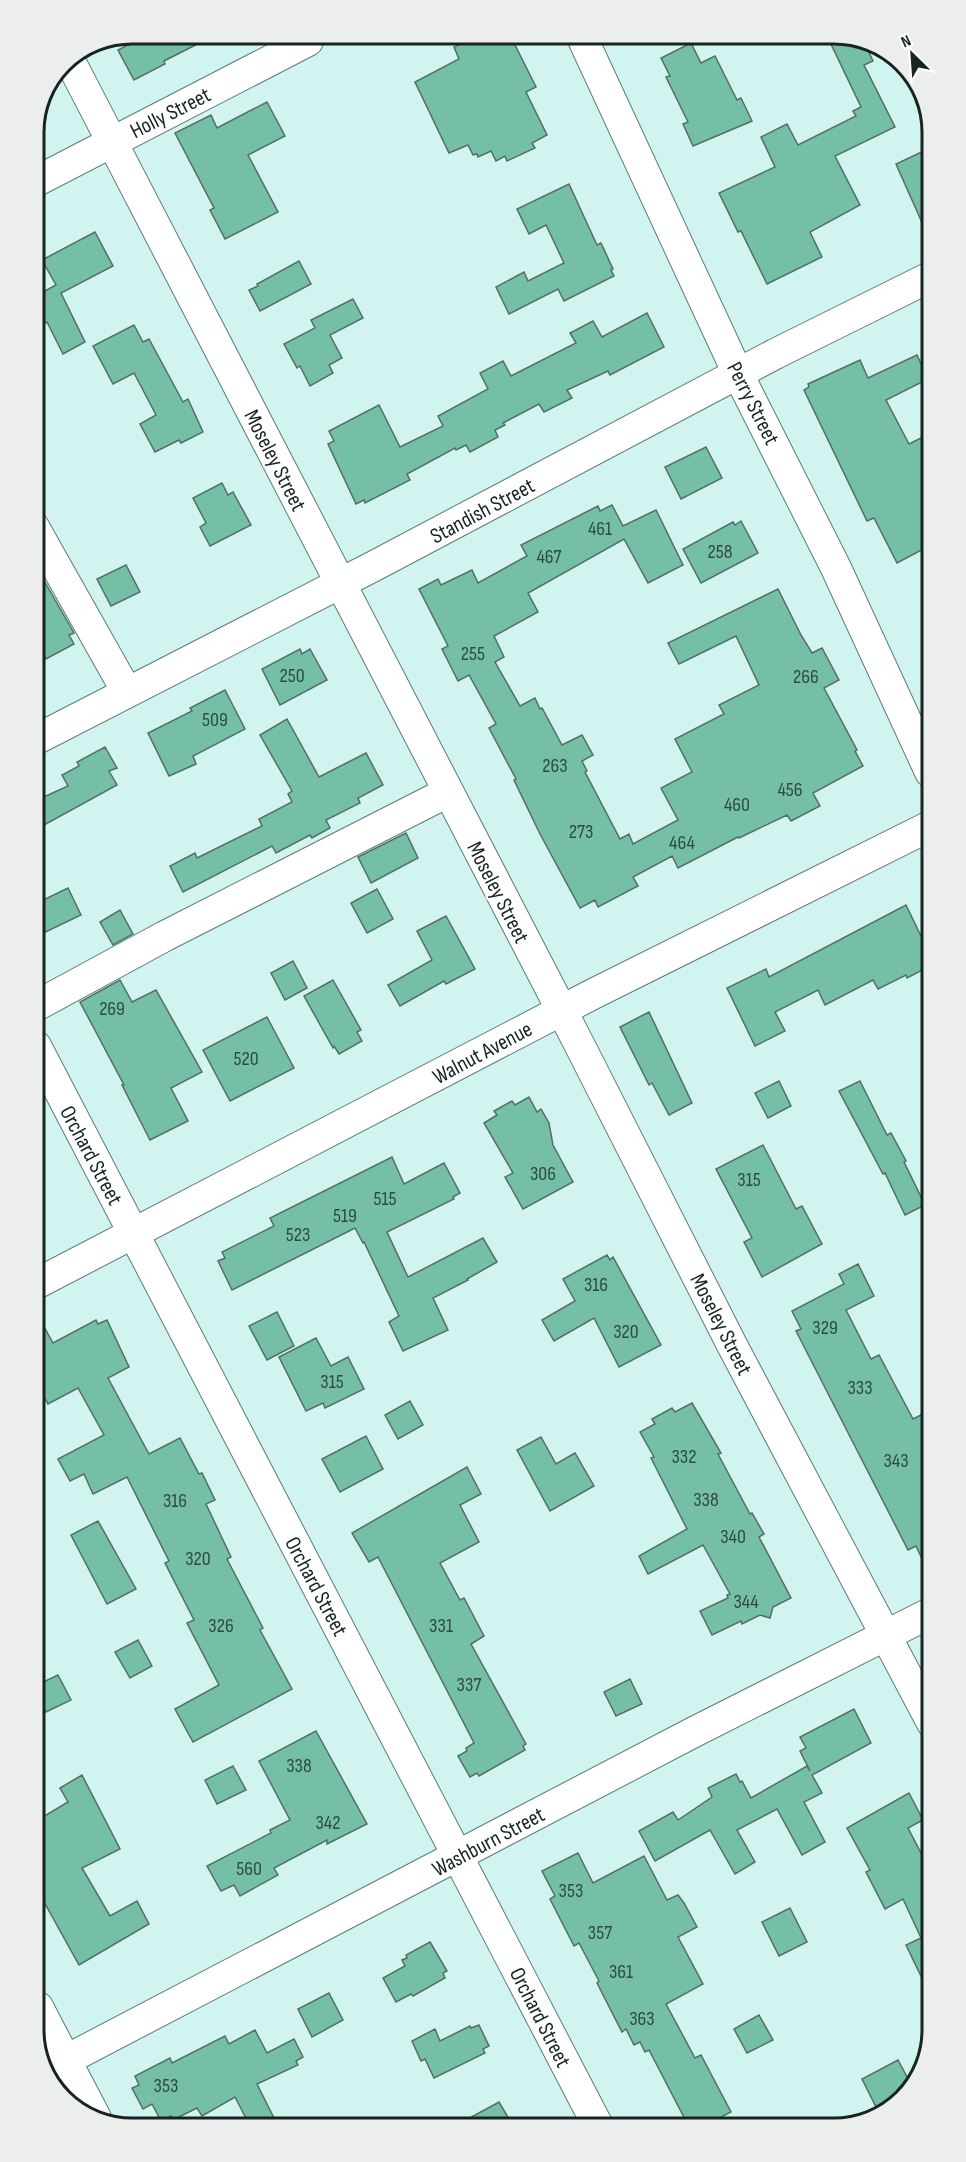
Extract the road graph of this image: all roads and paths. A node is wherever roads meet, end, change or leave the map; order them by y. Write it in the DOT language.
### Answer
graph roads {
  1 [pos="304,43"];
  2 [pos="585,44"];
  3 [pos="72,66"];
  4 [pos="112,142"];
  5 [pos="44,177"];
  6 [pos="922,281"];
  7 [pos="738,374"];
  8 [pos="44,544"];
  9 [pos="340,584"];
  10 [pos="127,692"];
  11 [pos="44,735"];
  12 [pos="922,755"];
  13 [pos="448,792"];
  14 [pos="922,830"];
  15 [pos="44,1002"];
  16 [pos="561,1010"];
  17 [pos="44,1060"];
  18 [pos="134,1233"];
  19 [pos="43,1280"];
  20 [pos="922,1617"];
  21 [pos="887,1635"];
  22 [pos="922,1703"];
  23 [pos="458,1856"];
  24 [pos="43,2024"];
  25 [pos="55,2066"];
  26 [pos="88,2107"];
  27 [pos="594,2118"];
  1 -- 4 [label="street, Holly Street"];
  2 -- 7 [label="street, Perry Street"];
  3 -- 4 [label="street, Moseley Street"];
  4 -- 5 [label="street, Holly Street"];
  4 -- 9 [label="street, Moseley Street"];
  6 -- 7 [label="street, Standish Street"];
  7 -- 9 [label="street, Standish Street"];
  7 -- 12 [label="street, Perry Street"];
  8 -- 10 [label="street"];
  9 -- 10 [label="street, Standish Street"];
  9 -- 13 [label="street, Moseley Street"];
  10 -- 11 [label="street, Standish Street"];
  13 -- 15 [label="street"];
  13 -- 16 [label="street, Moseley Street"];
  14 -- 16 [label="street, Walnut Avenue"];
  16 -- 18 [label="street, Walnut Avenue"];
  16 -- 21 [label="street, Moseley Street"];
  17 -- 18 [label="street, Orchard Street"];
  18 -- 19 [label="street, Walnut Avenue"];
  18 -- 23 [label="street, Orchard Street"];
  20 -- 21 [label="street, Washburn Street"];
  21 -- 22 [label="street, Moseley Street"];
  21 -- 23 [label="street, Washburn Street"];
  23 -- 25 [label="street, Washburn Street"];
  23 -- 27 [label="street, Orchard Street"];
  24 -- 25 [label="street"];
  25 -- 26 [label="street"];
}
